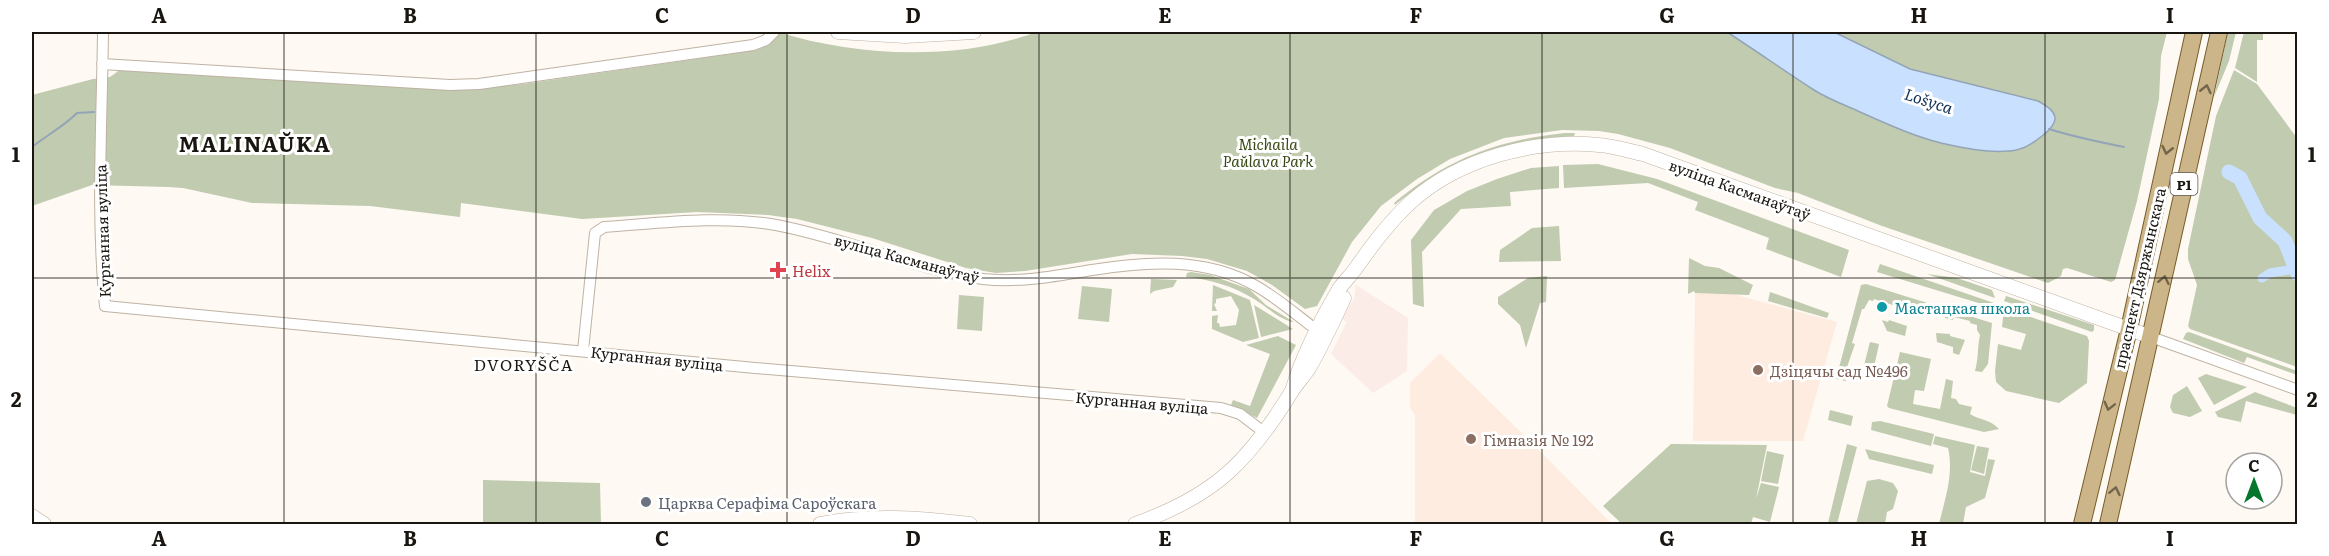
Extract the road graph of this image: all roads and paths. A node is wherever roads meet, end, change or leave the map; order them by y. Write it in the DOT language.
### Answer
graph roads {
  1 [pos="103,32"];
  2 [pos="774,32"];
  3 [pos="838,32"];
  4 [pos="974,32"];
  5 [pos="2194,32"];
  6 [pos="2219,32"];
  7 [pos="102,64"];
  8 [pos="2129,329"];
  9 [pos="1321,334"];
  10 [pos="2151,337"];
  11 [pos="583,351"];
  12 [pos="2298,390"];
  13 [pos="1265,433"];
  14 [pos="32,516"];
  15 [pos="44,525"];
  16 [pos="820,525"];
  17 [pos="970,525"];
  18 [pos="1135,525"];
  19 [pos="2082,525"];
  20 [pos="2108,525"];
  1 -- 7 [label="street, Курганная вуліца"];
  2 -- 7 [label="street"];
  3 -- 4 [label="street"];
  5 -- 8 [label="main road, праспект Дзяржынскага / Р1, one-way"];
  10 -- 6 [label="main road, праспект Дзяржынскага / Р1, one-way"];
  7 -- 11 [label="street, Курганная вуліца"];
  8 -- 9 [label="street, вуліца Касманаўтаў"];
  8 -- 10 [label="street, вуліца Касманаўтаў"];
  8 -- 19 [label="main road, праспект Дзяржынскага / Р1, one-way"];
  9 -- 11 [label="street, вуліца Касманаўтаў"];
  9 -- 13 [label="street, вуліца Касманаўтаў"];
  10 -- 12 [label="street"];
  20 -- 10 [label="main road, праспект Дзяржынскага / Р1, one-way"];
  11 -- 13 [label="street, Курганная вуліца"];
  13 -- 18 [label="street, вуліца Касманаўтаў"];
  14 -- 15 [label="street"];
  16 -- 17 [label="street"];
}
